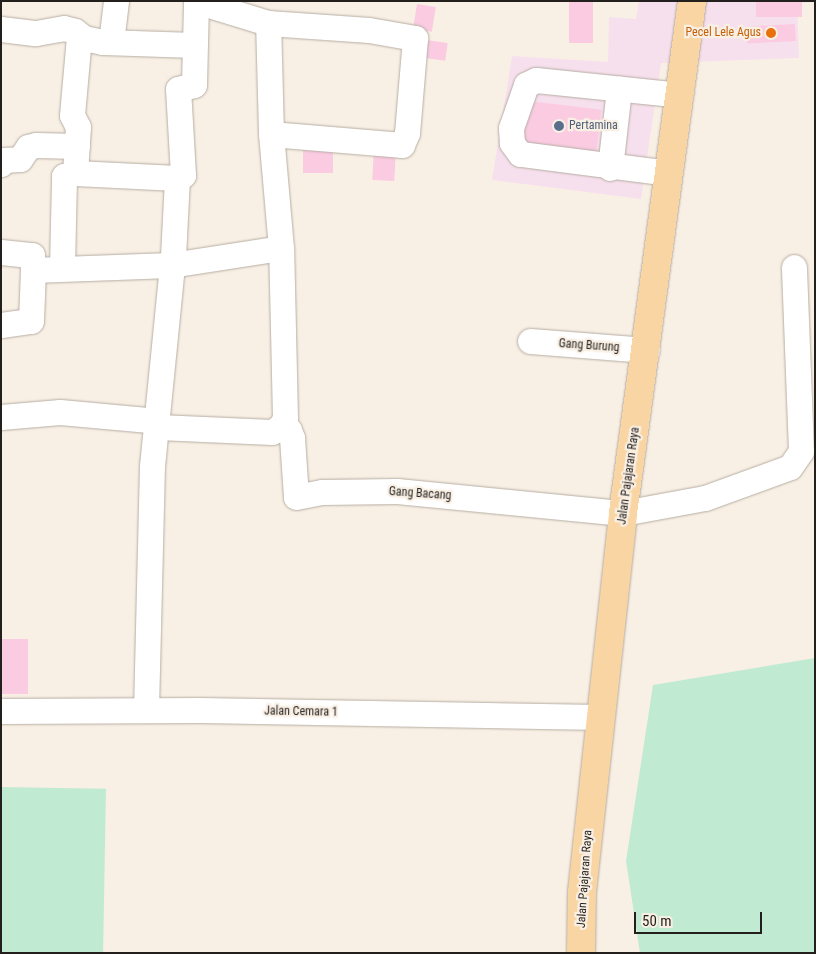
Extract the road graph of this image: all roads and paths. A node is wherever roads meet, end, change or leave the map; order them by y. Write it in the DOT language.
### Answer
graph roads {
  1 [pos="116,1"];
  2 [pos="692,1"];
  3 [pos="268,23"];
  4 [pos="1,29"];
  5 [pos="79,36"];
  6 [pos="111,42"];
  7 [pos="194,45"];
  8 [pos="619,89"];
  9 [pos="680,95"];
  10 [pos="271,134"];
  11 [pos="77,146"];
  12 [pos="1,164"];
  13 [pos="610,168"];
  14 [pos="75,173"];
  15 [pos="669,173"];
  16 [pos="177,178"];
  17 [pos="280,248"];
  18 [pos="1,252"];
  19 [pos="171,265"];
  20 [pos="62,267"];
  21 [pos="794,267"];
  22 [pos="34,270"];
  23 [pos="1,325"];
  24 [pos="530,341"];
  25 [pos="647,350"];
  26 [pos="1,417"];
  27 [pos="158,424"];
  28 [pos="281,426"];
  29 [pos="623,513"];
  30 [pos="146,710"];
  31 [pos="1,711"];
  32 [pos="601,717"];
  33 [pos="581,953"];
  1 -- 6 [label="street"];
  2 -- 9 [label="main road, Jalan Pajajaran Raya"];
  3 -- 7 [label="street"];
  3 -- 10 [label="street"];
  3 -- 10 [label="street"];
  4 -- 5 [label="street"];
  5 -- 6 [label="street"];
  5 -- 11 [label="street"];
  6 -- 7 [label="street"];
  7 -- 16 [label="street"];
  8 -- 9 [label="street"];
  8 -- 13 [label="street"];
  8 -- 13 [label="street"];
  9 -- 15 [label="main road, Jalan Pajajaran Raya"];
  10 -- 17 [label="street"];
  11 -- 12 [label="street"];
  11 -- 14 [label="street"];
  13 -- 15 [label="street"];
  14 -- 16 [label="street"];
  14 -- 20 [label="street"];
  15 -- 25 [label="main road, Jalan Pajajaran Raya"];
  16 -- 19 [label="street"];
  17 -- 19 [label="street"];
  17 -- 28 [label="street"];
  18 -- 22 [label="street"];
  19 -- 20 [label="street"];
  19 -- 27 [label="street"];
  20 -- 22 [label="street"];
  21 -- 29 [label="street"];
  22 -- 23 [label="street"];
  24 -- 25 [label="street, Gang Burung"];
  25 -- 29 [label="main road, Jalan Pajajaran Raya"];
  26 -- 27 [label="street"];
  27 -- 28 [label="street"];
  27 -- 30 [label="street"];
  28 -- 29 [label="street, Gang Bacang"];
  29 -- 32 [label="main road, Jalan Pajajaran Raya"];
  30 -- 31 [label="street, Jalan Cemara 1"];
  30 -- 32 [label="street, Jalan Cemara 1"];
  32 -- 33 [label="main road, Jalan Pajajaran Raya"];
}
